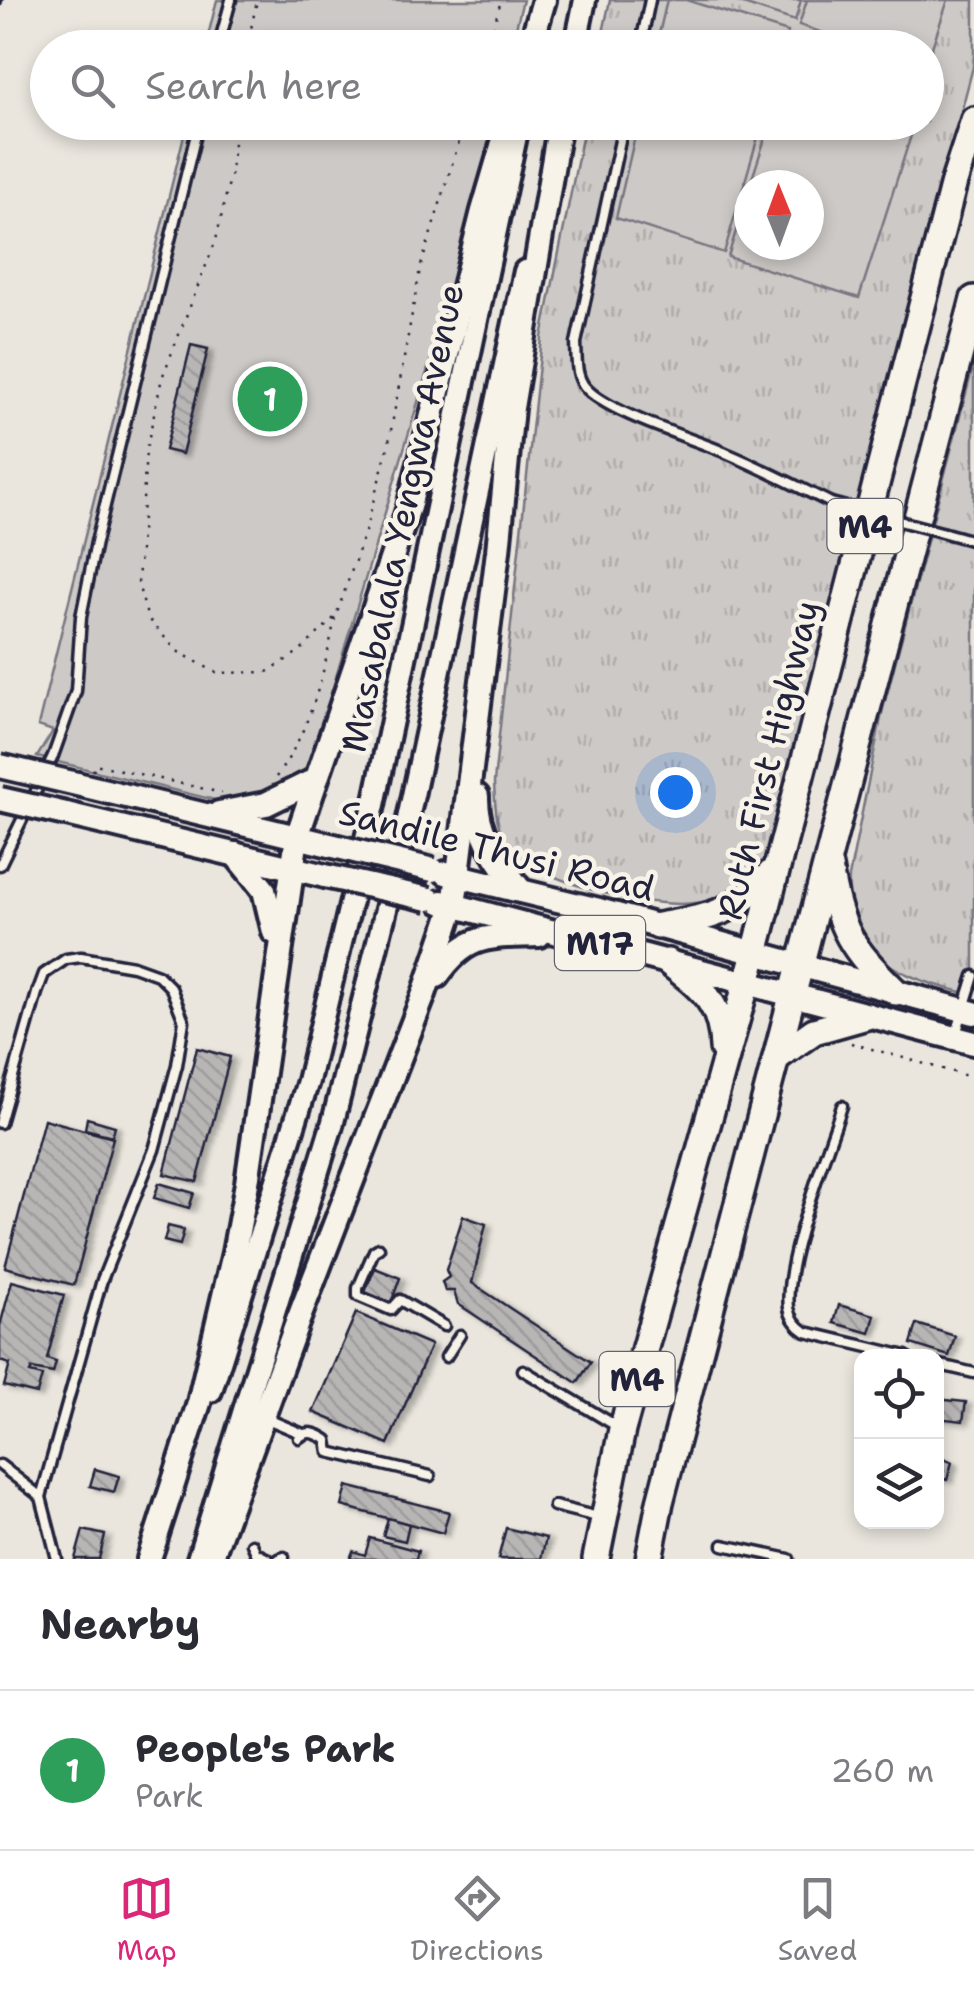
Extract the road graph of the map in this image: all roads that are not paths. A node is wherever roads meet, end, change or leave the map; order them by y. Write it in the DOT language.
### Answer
graph roads {
  1 [pos="231,0"];
  2 [pos="545,0"];
  3 [pos="585,0"];
  4 [pos="650,0"];
  5 [pos="223,30"];
  6 [pos="538,30"];
  7 [pos="579,30"];
  8 [pos="644,30"];
  9 [pos="974,120"];
  10 [pos="196,140"];
  11 [pos="504,140"];
  12 [pos="515,140"];
  13 [pos="556,140"];
  14 [pos="557,140"];
  15 [pos="620,140"];
  16 [pos="974,299"];
  17 [pos="974,541"];
  18 [pos="479,708"];
  19 [pos="0,766"];
  20 [pos="315,780"];
  21 [pos="0,799"];
  22 [pos="206,815"];
  23 [pos="297,836"];
  24 [pos="827,852"];
  25 [pos="235,854"];
  26 [pos="0,865"];
  27 [pos="777,866"];
  28 [pos="291,868"];
  29 [pos="458,876"];
  30 [pos="520,891"];
  31 [pos="454,906"];
  32 [pos="658,926"];
  33 [pos="563,934"];
  34 [pos="755,953"];
  35 [pos="277,961"];
  36 [pos="668,962"];
  37 [pos="800,966"];
  38 [pos="974,976"];
  39 [pos="746,984"];
  40 [pos="896,992"];
  41 [pos="424,994"];
  42 [pos="792,996"];
  43 [pos="968,1012"];
  44 [pos="867,1016"];
  45 [pos="964,1040"];
  46 [pos="776,1058"];
  47 [pos="724,1068"];
  48 [pos="842,1106"];
  49 [pos="0,1123"];
  50 [pos="379,1248"];
  51 [pos="444,1326"];
  52 [pos="460,1336"];
  53 [pos="877,1349"];
  54 [pos="446,1357"];
  55 [pos="944,1366"];
  56 [pos="523,1370"];
  57 [pos="974,1373"];
  58 [pos="263,1417"];
  59 [pos="622,1430"];
  60 [pos="0,1465"];
  61 [pos="430,1476"];
  62 [pos="41,1497"];
  63 [pos="554,1506"];
  64 [pos="602,1518"];
  65 [pos="252,1544"];
  66 [pos="723,1546"];
  67 [pos="56,1559"];
  68 [pos="153,1559"];
  69 [pos="198,1559"];
  70 [pos="211,1559"];
  71 [pos="268,1559"];
  72 [pos="596,1559"];
  73 [pos="649,1559"];
  74 [pos="788,1559"];
  1 -- 5 [label="lane"];
  2 -- 6 [label="main road"];
  3 -- 7 [label="main road"];
  4 -- 8 [label="lane"];
  9 -- 27 [label="highway, Ruth First Highway / M4"];
  10 -- 26 [label="lane"];
  11 -- 20 [label="main road"];
  12 -- 68 [label="main road, Masabalala Yengwa Avenue"];
  13 -- 69 [label="main road, Masabalala Yengwa Avenue"];
  14 -- 18 [label="main road"];
  15 -- 17 [label="lane, bridge"];
  16 -- 24 [label="highway, M4"];
  18 -- 29 [label="main road"];
  18 -- 30 [label="main road"];
  19 -- 22 [label="main road, Sandile Thusi Road / M17, bridge"];
  20 -- 22 [label="main road"];
  20 -- 23 [label="main road"];
  21 -- 25 [label="main road, Sandile Thusi Road / M17, bridge"];
  22 -- 23 [label="main road, Sandile Thusi Road / M17"];
  23 -- 28 [label="main road"];
  23 -- 29 [label="main road, Sandile Thusi Road / M17, bridge"];
  24 -- 37 [label="highway, M4"];
  24 -- 40 [label="highway"];
  25 -- 28 [label="main road, Sandile Thusi Road / M17"];
  25 -- 35 [label="main road"];
  27 -- 32 [label="highway"];
  27 -- 34 [label="highway, Ruth First Highway / M4"];
  28 -- 31 [label="main road, Sandile Thusi Road / M17, bridge"];
  28 -- 35 [label="main road"];
  29 -- 30 [label="main road, Sandile Thusi Road / M17"];
  29 -- 31 [label="main road"];
  30 -- 32 [label="main road, Sandile Thusi Road / M17"];
  31 -- 33 [label="main road, Sandile Thusi Road / M17"];
  31 -- 41 [label="main road"];
  32 -- 34 [label="main road, Sandile Thusi Road / M17"];
  33 -- 36 [label="main road, Sandile Thusi Road / M17"];
  33 -- 41 [label="main road"];
  34 -- 37 [label="main road, Sandile Thusi Road / M17"];
  34 -- 39 [label="highway, M4"];
  35 -- 68 [label="main road"];
  36 -- 39 [label="main road, Sandile Thusi Road / M17"];
  36 -- 47 [label="highway"];
  37 -- 40 [label="main road, Sandile Thusi Road / M17"];
  37 -- 42 [label="highway, M4"];
  38 -- 43 [label="lane"];
  39 -- 42 [label="main road, Sandile Thusi Road / M17"];
  39 -- 47 [label="highway, M4"];
  40 -- 43 [label="main road, Sandile Thusi Road / M17"];
  41 -- 58 [label="main road"];
  42 -- 44 [label="main road, Sandile Thusi Road / M17"];
  42 -- 46 [label="highway, M4"];
  43 -- 45 [label="lane"];
  44 -- 45 [label="main road, Sandile Thusi Road / M17"];
  44 -- 46 [label="highway"];
  46 -- 73 [label="highway, M4"];
  47 -- 59 [label="highway, M4"];
  48 -- 53 [label="lane"];
  49 -- 62 [label="lane"];
  50 -- 51 [label="lane"];
  52 -- 54 [label="lane"];
  55 -- 57 [label="lane"];
  56 -- 59 [label="lane"];
  58 -- 61 [label="lane"];
  58 -- 70 [label="main road"];
  59 -- 64 [label="highway, M4"];
  60 -- 62 [label="lane"];
  62 -- 67 [label="lane"];
  63 -- 64 [label="lane"];
  64 -- 72 [label="highway, M4"];
  65 -- 71 [label="lane"];
  66 -- 74 [label="lane"];
}
